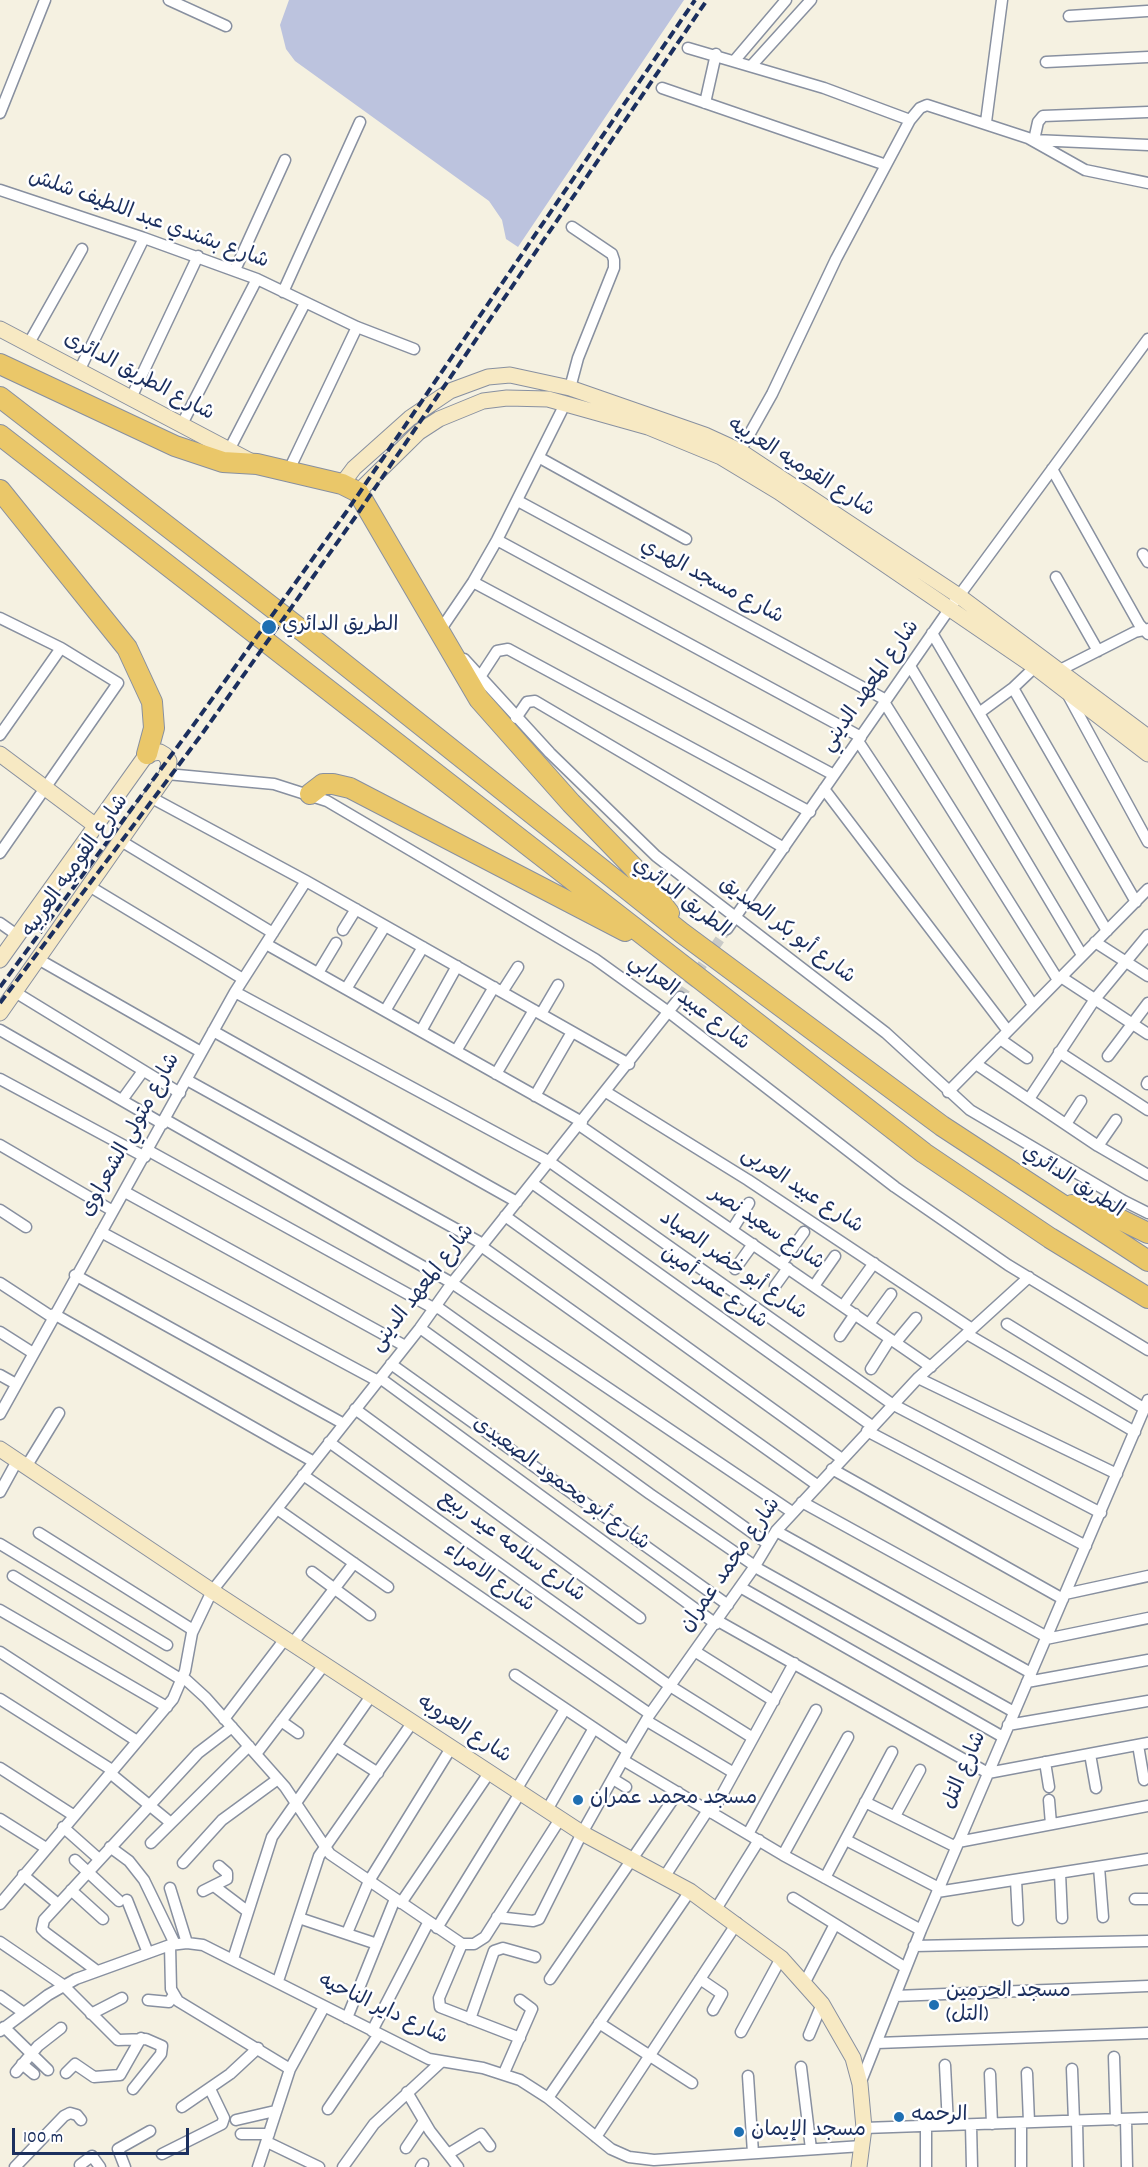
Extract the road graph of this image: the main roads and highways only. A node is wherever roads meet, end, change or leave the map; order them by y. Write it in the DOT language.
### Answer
graph roads {
  1 [pos="0,364"];
  2 [pos="0,397"];
  3 [pos="0,435"];
  4 [pos="0,490"];
  5 [pos="147,754"];
  6 [pos="310,794"];
  7 [pos="682,933"];
  8 [pos="681,961"];
  9 [pos="1054,1200"];
  10 [pos="1148,1233"];
  11 [pos="1148,1261"];
  12 [pos="1148,1298"];
  1 -- 7 [label="highway"];
  2 -- 7 [label="highway, الطريق الدائري"];
  3 -- 8 [label="highway"];
  4 -- 5 [label="highway"];
  6 -- 8 [label="highway"];
  7 -- 9 [label="highway, الطريق الدائري"];
  8 -- 12 [label="highway"];
  9 -- 10 [label="highway"];
  9 -- 11 [label="highway, الطريق الدائري"];
}
